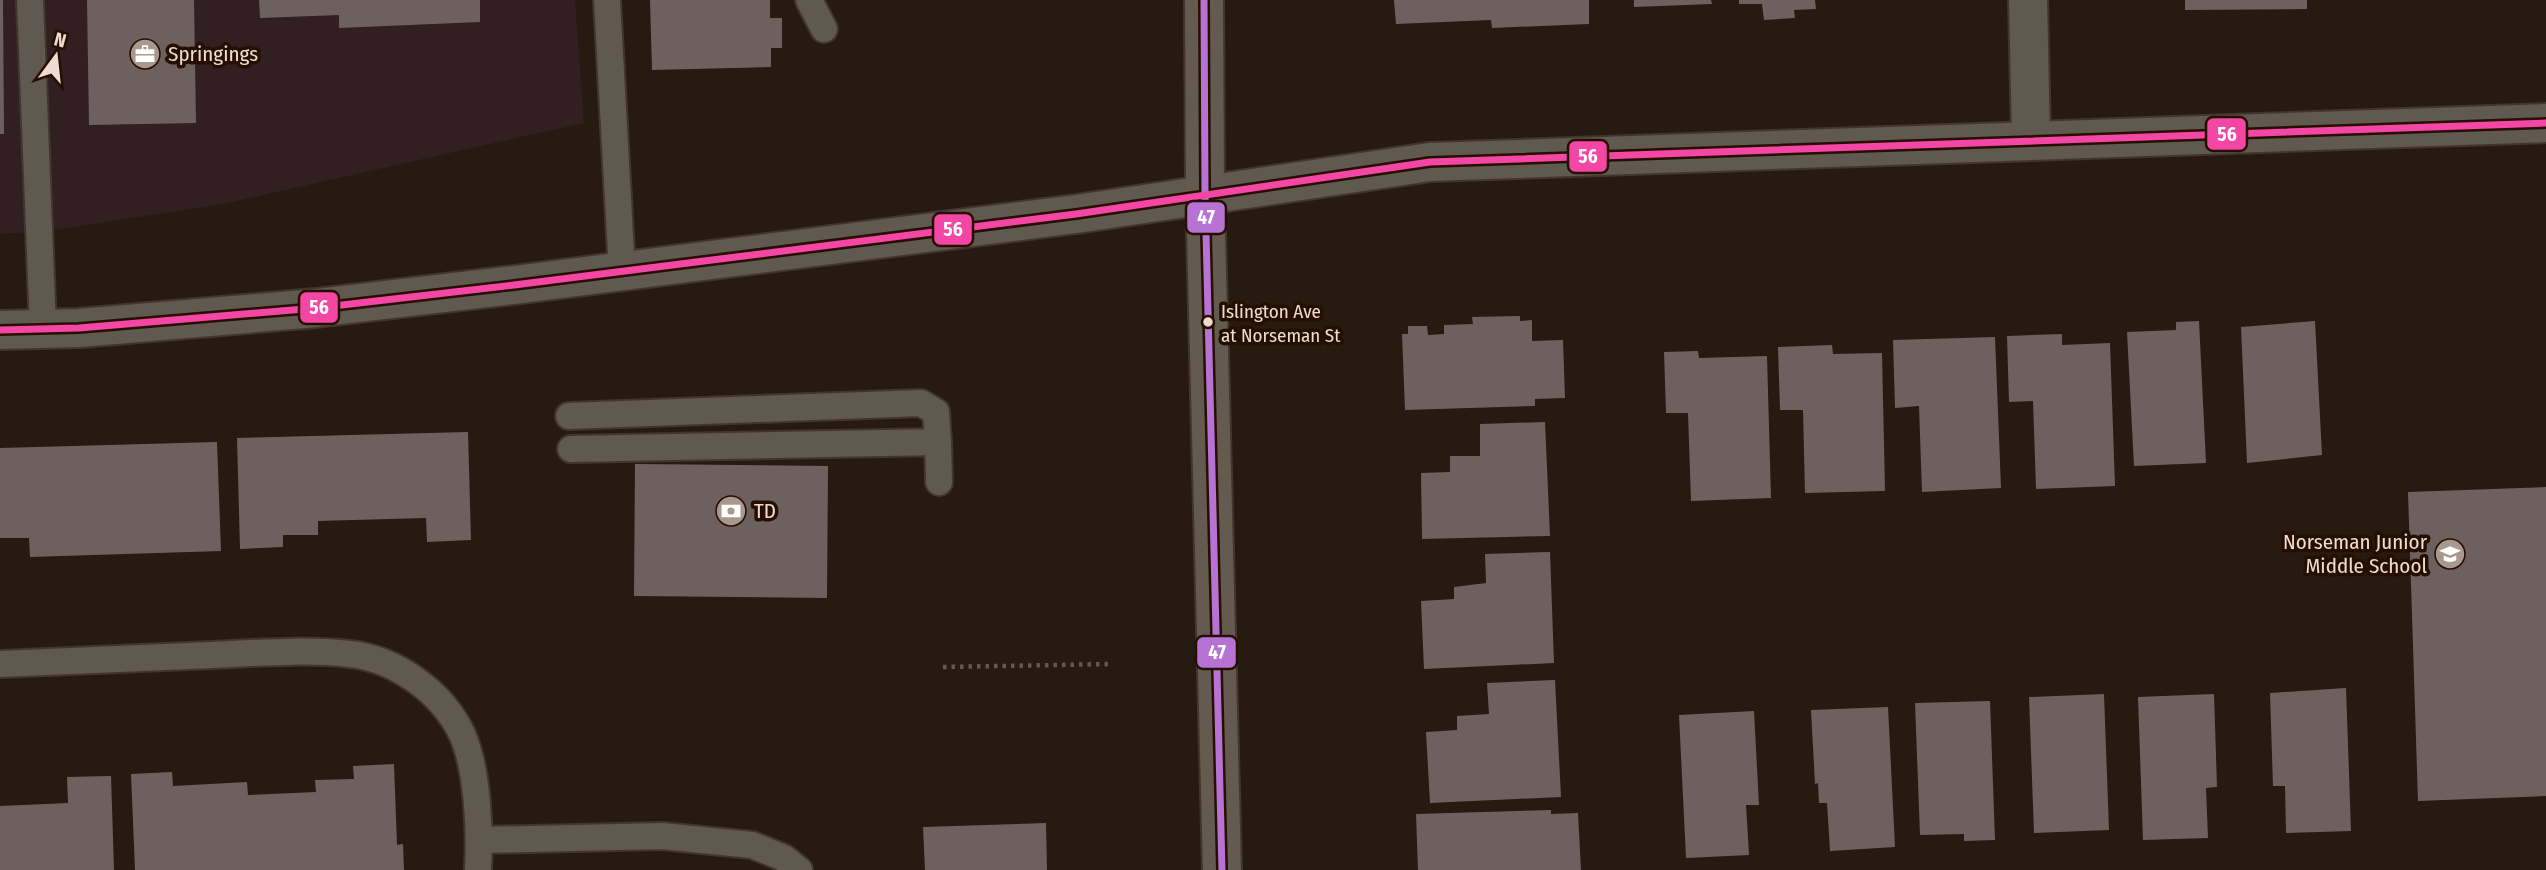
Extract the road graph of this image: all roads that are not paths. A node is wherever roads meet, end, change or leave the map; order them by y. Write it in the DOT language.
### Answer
graph roads {
  1 [pos="30,0"];
  2 [pos="607,0"];
  3 [pos="809,0"];
  4 [pos="1204,0"];
  5 [pos="2028,0"];
  6 [pos="824,29"];
  7 [pos="2546,123"];
  8 [pos="2031,139"];
  9 [pos="1205,193"];
  10 [pos="622,272"];
  11 [pos="43,329"];
  12 [pos="0,331"];
  13 [pos="569,416"];
  14 [pos="938,442"];
  15 [pos="571,449"];
  16 [pos="939,482"];
  17 [pos="0,664"];
  18 [pos="480,839"];
  19 [pos="478,870"];
  20 [pos="799,870"];
  21 [pos="1222,870"];
  1 -- 11 [label="lane"];
  2 -- 10 [label="lane"];
  3 -- 6 [label="lane"];
  4 -- 9 [label="main road"];
  5 -- 8 [label="street"];
  7 -- 8 [label="street"];
  8 -- 9 [label="street"];
  9 -- 10 [label="street"];
  9 -- 21 [label="main road"];
  10 -- 11 [label="street"];
  11 -- 12 [label="street"];
  13 -- 14 [label="lane"];
  14 -- 15 [label="lane"];
  14 -- 16 [label="lane"];
  17 -- 18 [label="lane"];
  18 -- 19 [label="lane"];
  18 -- 20 [label="lane"];
}
